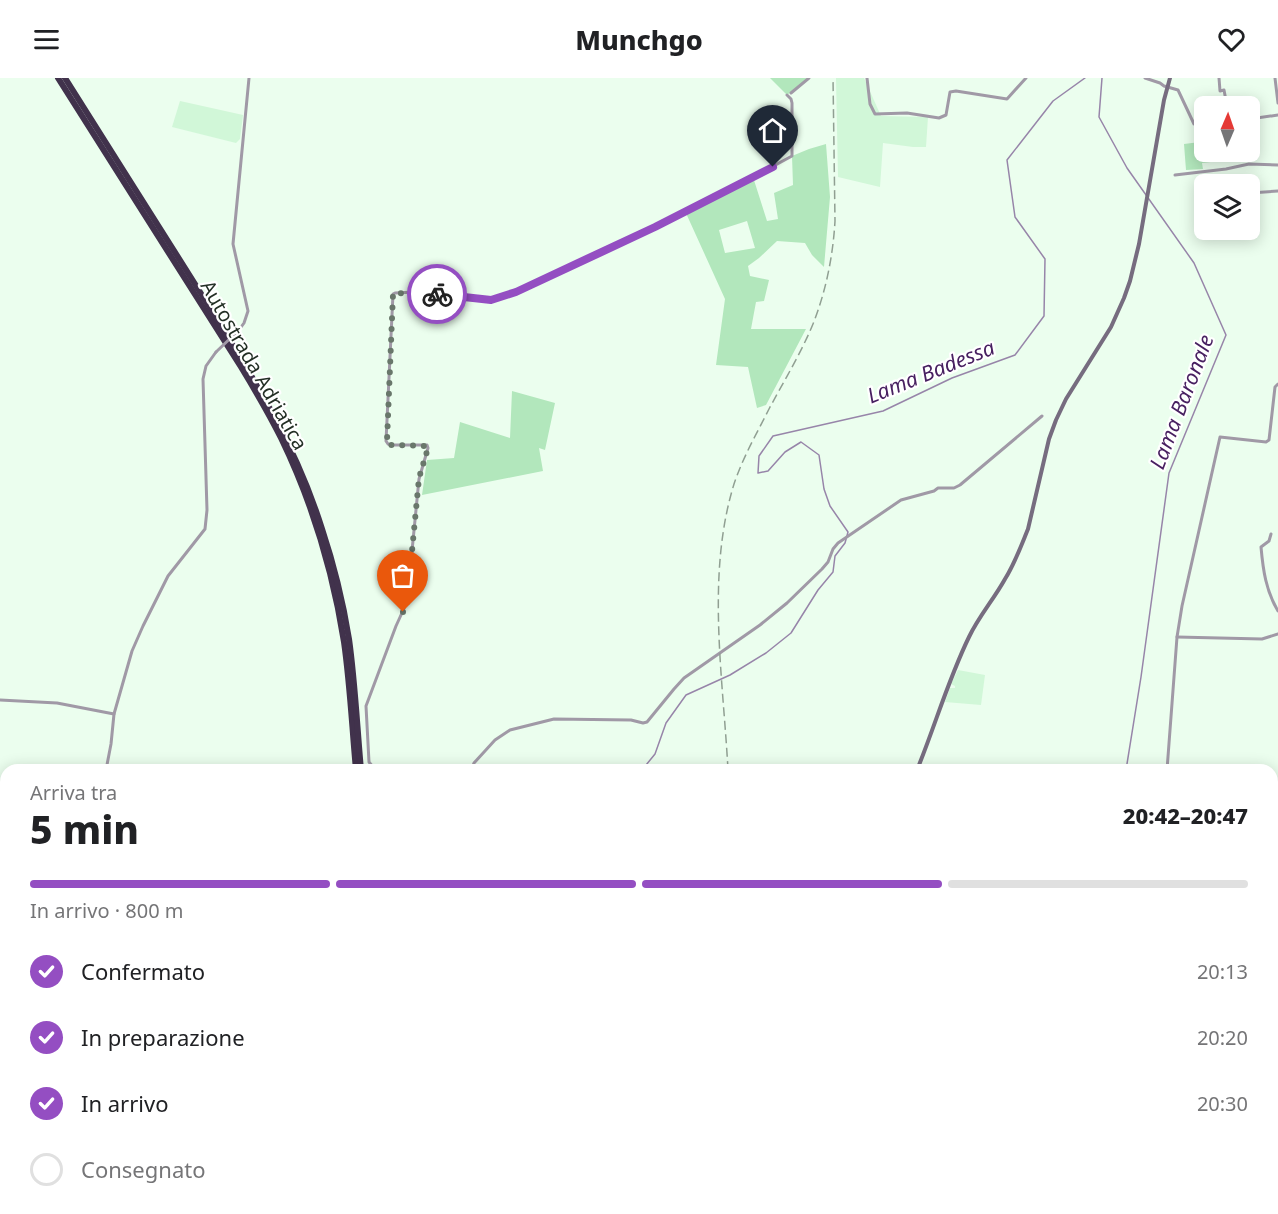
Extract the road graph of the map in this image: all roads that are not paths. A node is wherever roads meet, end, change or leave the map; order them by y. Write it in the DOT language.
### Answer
graph roads {
  1 [pos="53,78"];
  2 [pos="58,78"];
  3 [pos="64,78"];
  4 [pos="69,78"];
  5 [pos="249,78"];
  6 [pos="809,78"];
  7 [pos="867,78"];
  8 [pos="1026,78"];
  9 [pos="1145,78"];
  10 [pos="1170,78"];
  11 [pos="1219,78"];
  12 [pos="1275,78"];
  13 [pos="1167,87"];
  14 [pos="1225,96"];
  15 [pos="1278,103"];
  16 [pos="1278,116"];
  17 [pos="1260,117"];
  18 [pos="1194,123"];
  19 [pos="98,130"];
  20 [pos="113,164"];
  21 [pos="1278,165"];
  22 [pos="1175,175"];
  23 [pos="1278,191"];
  24 [pos="1260,192"];
  25 [pos="1278,384"];
  26 [pos="1042,416"];
  27 [pos="1271,534"];
  28 [pos="1278,610"];
  29 [pos="1278,634"];
  30 [pos="1177,637"];
  31 [pos="0,700"];
  32 [pos="114,714"];
  33 [pos="107,764"];
  34 [pos="355,764"];
  35 [pos="360,764"];
  36 [pos="370,764"];
  37 [pos="474,764"];
  38 [pos="920,764"];
  39 [pos="1167,764"];
  1 -- 20 [label="highway"];
  2 -- 20 [label="highway, Autostrada Adriatica"];
  3 -- 19 [label="highway, Autostrada Adriatica"];
  4 -- 19 [label="highway"];
  5 -- 32 [label="street, bridge"];
  6 -- 36 [label="street"];
  7 -- 8 [label="street"];
  9 -- 13 [label="street"];
  10 -- 13 [label="main road"];
  11 -- 14 [label="street"];
  12 -- 15 [label="street"];
  13 -- 18 [label="street"];
  13 -- 38 [label="main road"];
  16 -- 17 [label="street"];
  19 -- 35 [label="highway, Autostrada Adriatica"];
  20 -- 34 [label="highway, Autostrada Adriatica"];
  21 -- 22 [label="street"];
  23 -- 24 [label="street"];
  25 -- 30 [label="street"];
  26 -- 37 [label="street"];
  27 -- 28 [label="street"];
  29 -- 30 [label="street"];
  30 -- 39 [label="street"];
  31 -- 32 [label="street"];
  32 -- 33 [label="street"];
}
